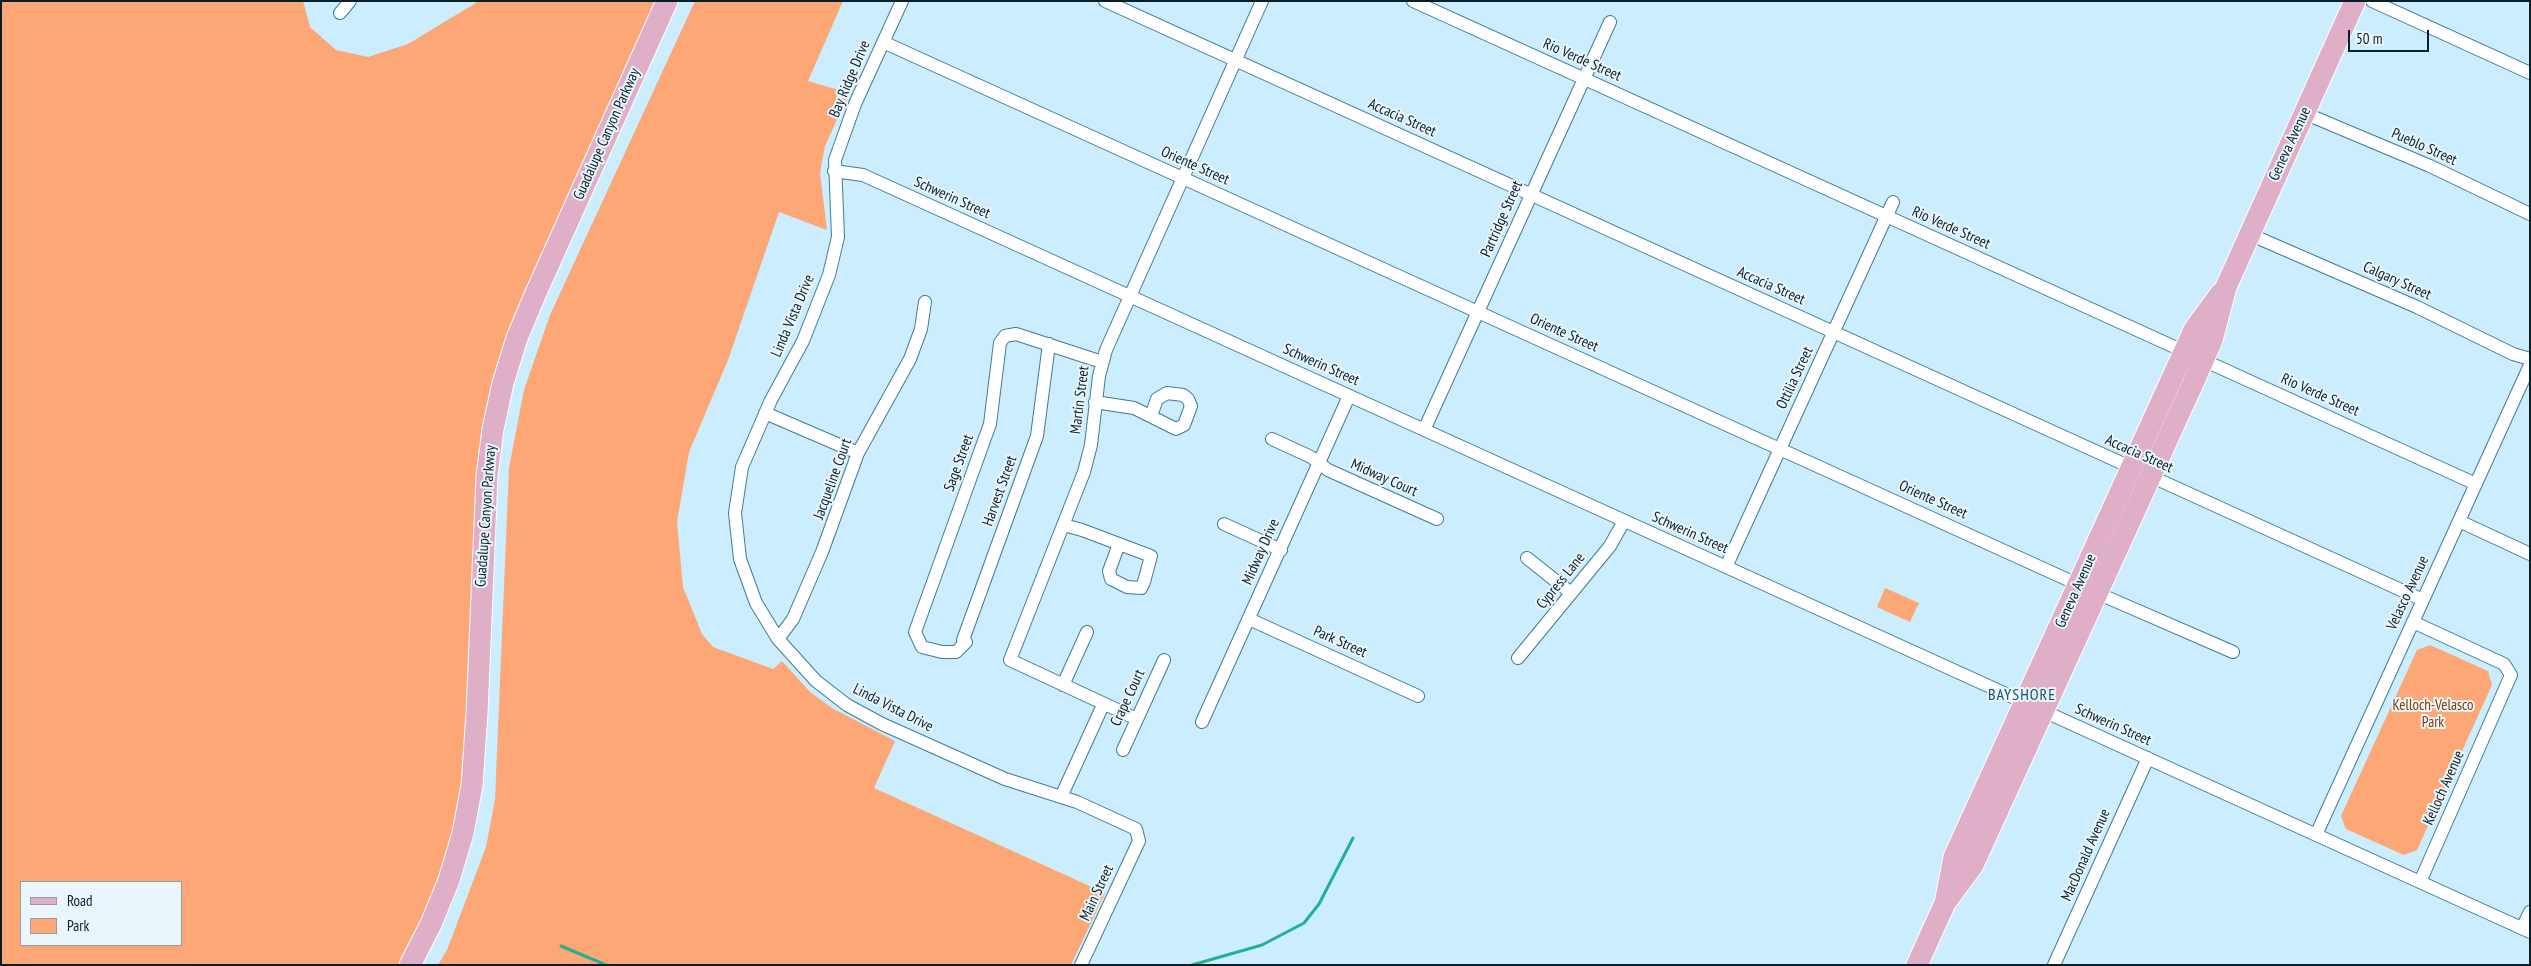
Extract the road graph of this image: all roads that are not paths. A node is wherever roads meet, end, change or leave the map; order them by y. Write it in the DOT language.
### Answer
graph roads {
  1 [pos="350,1"];
  2 [pos="667,1"];
  3 [pos="902,1"];
  4 [pos="1106,1"];
  5 [pos="1262,1"];
  6 [pos="1413,1"];
  7 [pos="2355,1"];
  8 [pos="2372,1"];
  9 [pos="340,13"];
  10 [pos="1610,22"];
  11 [pos="883,42"];
  12 [pos="1236,60"];
  13 [pos="2530,73"];
  14 [pos="1584,79"];
  15 [pos="2304,113"];
  16 [pos="834,171"];
  17 [pos="1183,178"];
  18 [pos="1531,195"];
  19 [pos="1893,202"];
  20 [pos="2530,214"];
  21 [pos="1887,216"];
  22 [pos="2250,234"];
  23 [pos="1130,296"];
  24 [pos="925,302"];
  25 [pos="1478,312"];
  26 [pos="1833,333"];
  27 [pos="1048,344"];
  28 [pos="2194,356"];
  29 [pos="2530,359"];
  30 [pos="1102,362"];
  31 [pos="2530,365"];
  32 [pos="1349,396"];
  33 [pos="1096,402"];
  34 [pos="764,413"];
  35 [pos="1151,416"];
  36 [pos="1424,430"];
  37 [pos="1272,439"];
  38 [pos="1780,449"];
  39 [pos="858,453"];
  40 [pos="1319,463"];
  41 [pos="2141,472"];
  42 [pos="2476,484"];
  43 [pos="1437,520"];
  44 [pos="1624,520"];
  45 [pos="2459,521"];
  46 [pos="1224,524"];
  47 [pos="1064,525"];
  48 [pos="1119,544"];
  49 [pos="1281,550"];
  50 [pos="2530,554"];
  51 [pos="1527,558"];
  52 [pos="1726,567"];
  53 [pos="2088,589"];
  54 [pos="1571,593"];
  55 [pos="2423,600"];
  56 [pos="1249,619"];
  57 [pos="2413,622"];
  58 [pos="1086,632"];
  59 [pos="778,639"];
  60 [pos="966,642"];
  61 [pos="2232,652"];
  62 [pos="1518,658"];
  63 [pos="1164,660"];
  64 [pos="1063,686"];
  65 [pos="1418,696"];
  66 [pos="1103,705"];
  67 [pos="2034,707"];
  68 [pos="1137,719"];
  69 [pos="1202,722"];
  70 [pos="1122,750"];
  71 [pos="2148,758"];
  72 [pos="1061,797"];
  73 [pos="1138,833"];
  74 [pos="2316,835"];
  75 [pos="2420,882"];
  76 [pos="2530,912"];
  77 [pos="2526,930"];
  78 [pos="410,965"];
  79 [pos="1082,965"];
  80 [pos="1917,965"];
  81 [pos="2054,965"];
  1 -- 9 [label="street"];
  2 -- 78 [label="main road, Guadalupe Canyon Parkway"];
  3 -- 11 [label="street, Bay Ridge Drive"];
  4 -- 12 [label="street, Accacia Street"];
  5 -- 12 [label="street, Martin Street"];
  6 -- 14 [label="street, Rio Verde Street"];
  7 -- 15 [label="main road, Geneva Avenue"];
  8 -- 13 [label="street"];
  10 -- 14 [label="street, Partridge Street"];
  11 -- 16 [label="street, Bay Ridge Drive"];
  11 -- 17 [label="street, Oriente Street"];
  12 -- 17 [label="street, Martin Street"];
  12 -- 18 [label="street, Accacia Street"];
  14 -- 18 [label="street, Partridge Street"];
  14 -- 21 [label="street, Rio Verde Street"];
  15 -- 20 [label="street, Pueblo Street"];
  15 -- 22 [label="main road, Geneva Avenue"];
  16 -- 23 [label="street, Schwerin Street"];
  16 -- 34 [label="street, Linda Vista Drive"];
  17 -- 23 [label="street, Martin Street"];
  17 -- 25 [label="street, Oriente Street"];
  18 -- 25 [label="street, Partridge Street"];
  18 -- 26 [label="street, Accacia Street"];
  19 -- 21 [label="street, Ottilia Street"];
  21 -- 26 [label="street, Ottilia Street"];
  21 -- 28 [label="street, Rio Verde Street"];
  22 -- 28 [label="main road, Geneva Avenue"];
  22 -- 29 [label="street, Calgary Street"];
  23 -- 30 [label="street, Martin Street"];
  23 -- 32 [label="street, Schwerin Street"];
  24 -- 39 [label="street, Jacqueline Court"];
  25 -- 36 [label="street, Partridge Street"];
  25 -- 38 [label="street, Oriente Street"];
  26 -- 38 [label="street, Ottilia Street"];
  26 -- 41 [label="street, Accacia Street"];
  27 -- 30 [label="street, Sage Street"];
  27 -- 60 [label="street, Harvest Street"];
  27 -- 60 [label="street, Sage Street"];
  28 -- 41 [label="main road, Geneva Avenue"];
  28 -- 42 [label="street, Rio Verde Street"];
  30 -- 33 [label="street, Martin Street"];
  31 -- 42 [label="street, Velasco Avenue"];
  32 -- 36 [label="street, Schwerin Street"];
  32 -- 40 [label="street, Midway Drive"];
  33 -- 35 [label="street"];
  33 -- 47 [label="street, Martin Street"];
  34 -- 39 [label="street"];
  34 -- 59 [label="street, Linda Vista Drive"];
  36 -- 44 [label="street, Schwerin Street"];
  37 -- 40 [label="street, Midway Court"];
  38 -- 52 [label="street, Ottilia Street"];
  38 -- 53 [label="street, Oriente Street"];
  39 -- 59 [label="street, Jacqueline Court"];
  40 -- 43 [label="street, Midway Court"];
  40 -- 49 [label="street, Midway Drive"];
  41 -- 53 [label="main road, Geneva Avenue"];
  41 -- 55 [label="street, Accacia Street"];
  42 -- 45 [label="street, Velasco Avenue"];
  44 -- 52 [label="street, Schwerin Street"];
  44 -- 54 [label="street, Cypress Lane"];
  45 -- 50 [label="street"];
  45 -- 55 [label="street, Velasco Avenue"];
  46 -- 49 [label="street"];
  47 -- 48 [label="street"];
  47 -- 64 [label="street, Martin Street"];
  49 -- 56 [label="street, Midway Drive"];
  51 -- 54 [label="street"];
  52 -- 67 [label="street, Schwerin Street"];
  53 -- 61 [label="street, Oriente Street"];
  53 -- 67 [label="main road, Geneva Avenue"];
  54 -- 62 [label="street, Cypress Lane"];
  55 -- 57 [label="street, Velasco Avenue"];
  56 -- 65 [label="street, Park Street"];
  56 -- 69 [label="street, Midway Drive"];
  57 -- 74 [label="street, Velasco Avenue"];
  57 -- 75 [label="street, Kelloch Avenue"];
  58 -- 64 [label="street"];
  59 -- 72 [label="street, Linda Vista Drive"];
  63 -- 68 [label="street, Crape Court"];
  64 -- 66 [label="street, Martin Street"];
  66 -- 68 [label="street, Martin Street"];
  66 -- 72 [label="street"];
  67 -- 71 [label="street, Schwerin Street"];
  67 -- 80 [label="main road, Geneva Avenue"];
  68 -- 70 [label="street, Crape Court"];
  71 -- 74 [label="street, Schwerin Street"];
  71 -- 81 [label="street, MacDonald Avenue"];
  72 -- 73 [label="street, Linda Vista Drive"];
  73 -- 79 [label="street, Main Street"];
  74 -- 75 [label="street, Schwerin Street"];
  75 -- 77 [label="street, Schwerin Street"];
  76 -- 77 [label="street"];
}
